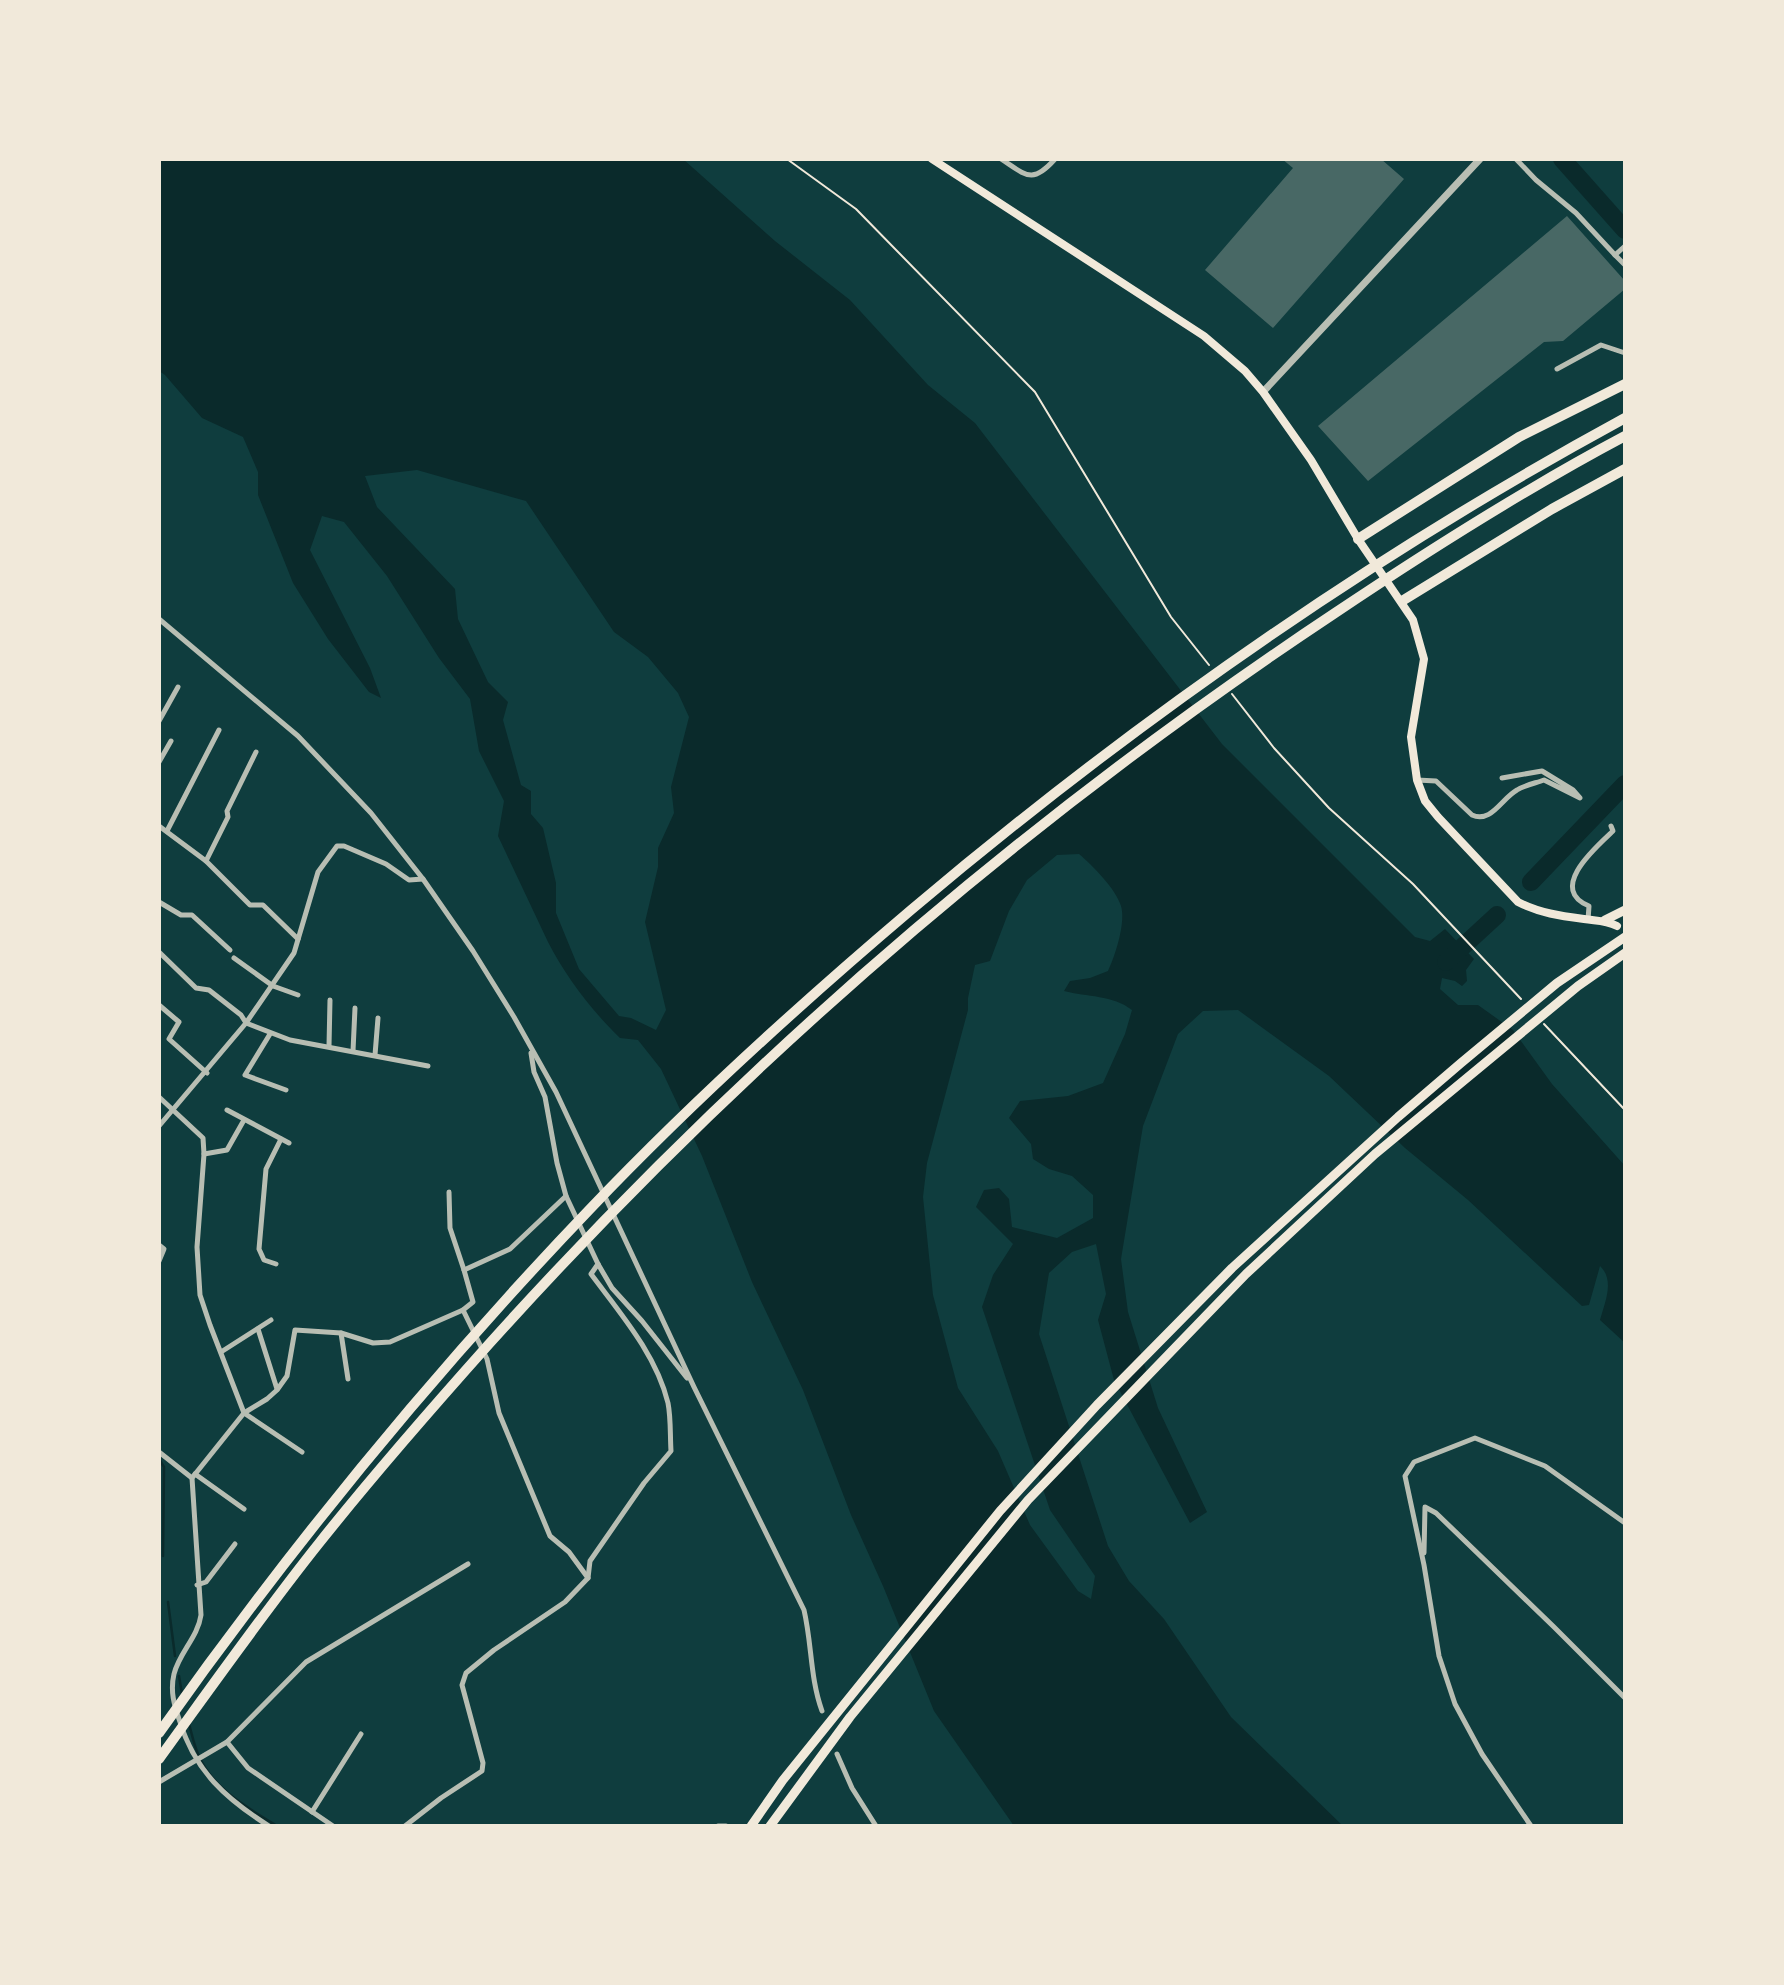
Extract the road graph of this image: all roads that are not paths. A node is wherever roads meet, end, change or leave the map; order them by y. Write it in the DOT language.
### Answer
graph roads {
  1 [pos="932,159"];
  2 [pos="1001,159"];
  3 [pos="1055,159"];
  4 [pos="1480,159"];
  5 [pos="1516,159"];
  6 [pos="1625,246"];
  7 [pos="1615,255"];
  8 [pos="1625,265"];
  9 [pos="1625,353"];
  10 [pos="1557,369"];
  11 [pos="1625,384"];
  12 [pos="1263,392"];
  13 [pos="1625,418"];
  14 [pos="1625,436"];
  15 [pos="1625,469"];
  16 [pos="1358,539"];
  17 [pos="1402,601"];
  18 [pos="159,619"];
  19 [pos="178,687"];
  20 [pos="159,722"];
  21 [pos="219,730"];
  22 [pos="171,741"];
  23 [pos="256,752"];
  24 [pos="159,762"];
  25 [pos="1502,779"];
  26 [pos="1417,780"];
  27 [pos="159,826"];
  28 [pos="1611,826"];
  29 [pos="167,831"];
  30 [pos="206,861"];
  31 [pos="423,879"];
  32 [pos="159,902"];
  33 [pos="1625,910"];
  34 [pos="1588,920"];
  35 [pos="1605,920"];
  36 [pos="1617,926"];
  37 [pos="1625,937"];
  38 [pos="298,939"];
  39 [pos="230,950"];
  40 [pos="159,952"];
  41 [pos="1625,953"];
  42 [pos="234,958"];
  43 [pos="273,986"];
  44 [pos="298,995"];
  45 [pos="330,1000"];
  46 [pos="159,1005"];
  47 [pos="355,1008"];
  48 [pos="379,1018"];
  49 [pos="246,1023"];
  50 [pos="270,1034"];
  51 [pos="329,1046"];
  52 [pos="531,1050"];
  53 [pos="353,1051"];
  54 [pos="375,1055"];
  55 [pos="428,1066"];
  56 [pos="206,1073"];
  57 [pos="286,1090"];
  58 [pos="159,1097"];
  59 [pos="173,1110"];
  60 [pos="227,1110"];
  61 [pos="244,1120"];
  62 [pos="159,1126"];
  63 [pos="281,1139"];
  64 [pos="289,1143"];
  65 [pos="204,1154"];
  66 [pos="449,1192"];
  67 [pos="566,1196"];
  68 [pos="159,1245"];
  69 [pos="159,1261"];
  70 [pos="276,1264"];
  71 [pos="598,1264"];
  72 [pos="464,1270"];
  73 [pos="463,1310"];
  74 [pos="271,1320"];
  75 [pos="258,1329"];
  76 [pos="341,1333"];
  77 [pos="221,1352"];
  78 [pos="348,1379"];
  79 [pos="694,1387"];
  80 [pos="278,1390"];
  81 [pos="244,1413"];
  82 [pos="302,1451"];
  83 [pos="159,1452"];
  84 [pos="194,1476"];
  85 [pos="244,1509"];
  86 [pos="1625,1523"];
  87 [pos="235,1544"];
  88 [pos="467,1564"];
  89 [pos="1424,1565"];
  90 [pos="588,1578"];
  91 [pos="197,1585"];
  92 [pos="1625,1698"];
  93 [pos="822,1711"];
  94 [pos="159,1733"];
  95 [pos="361,1734"];
  96 [pos="228,1742"];
  97 [pos="836,1754"];
  98 [pos="159,1759"];
  99 [pos="199,1760"];
  100 [pos="159,1782"];
  101 [pos="312,1812"];
  102 [pos="268,1826"];
  103 [pos="333,1826"];
  104 [pos="405,1826"];
  105 [pos="718,1826"];
  106 [pos="726,1826"];
  107 [pos="751,1826"];
  108 [pos="770,1826"];
  109 [pos="876,1826"];
  110 [pos="1531,1826"];
  1 -- 12 [label="main road"];
  2 -- 3 [label="street"];
  4 -- 12 [label="street"];
  5 -- 7 [label="street"];
  6 -- 7 [label="street"];
  7 -- 8 [label="street"];
  9 -- 10 [label="street"];
  11 -- 16 [label="highway"];
  12 -- 16 [label="main road"];
  13 -- 94 [label="highway"];
  14 -- 98 [label="highway"];
  15 -- 17 [label="highway"];
  16 -- 17 [label="main road"];
  17 -- 26 [label="main road"];
  18 -- 31 [label="street"];
  19 -- 20 [label="street"];
  21 -- 29 [label="street"];
  22 -- 24 [label="street"];
  23 -- 30 [label="street"];
  25 -- 26 [label="street"];
  26 -- 34 [label="main road"];
  27 -- 29 [label="street"];
  28 -- 34 [label="street"];
  29 -- 30 [label="street"];
  30 -- 38 [label="street"];
  31 -- 38 [label="street"];
  31 -- 52 [label="street"];
  32 -- 39 [label="street"];
  33 -- 35 [label="highway"];
  34 -- 35 [label="main road"];
  35 -- 36 [label="main road"];
  37 -- 107 [label="highway"];
  38 -- 43 [label="street"];
  40 -- 49 [label="street"];
  41 -- 108 [label="highway"];
  42 -- 43 [label="street"];
  43 -- 44 [label="street"];
  43 -- 49 [label="street"];
  45 -- 51 [label="street"];
  46 -- 56 [label="street"];
  47 -- 53 [label="street"];
  48 -- 54 [label="street"];
  49 -- 50 [label="street"];
  49 -- 56 [label="street"];
  50 -- 51 [label="street"];
  50 -- 57 [label="street"];
  51 -- 53 [label="street"];
  52 -- 67 [label="street"];
  52 -- 79 [label="street"];
  53 -- 54 [label="street"];
  54 -- 55 [label="street"];
  56 -- 59 [label="street"];
  58 -- 59 [label="street"];
  59 -- 62 [label="street"];
  59 -- 65 [label="street"];
  60 -- 61 [label="street"];
  61 -- 63 [label="street"];
  61 -- 65 [label="street"];
  63 -- 64 [label="street"];
  63 -- 70 [label="street"];
  65 -- 77 [label="street"];
  66 -- 72 [label="street"];
  67 -- 71 [label="street"];
  67 -- 72 [label="street"];
  68 -- 69 [label="street"];
  71 -- 79 [label="street"];
  71 -- 90 [label="street"];
  72 -- 73 [label="street"];
  73 -- 76 [label="street"];
  73 -- 90 [label="street"];
  74 -- 75 [label="street"];
  75 -- 77 [label="street"];
  75 -- 80 [label="street"];
  76 -- 78 [label="street"];
  76 -- 80 [label="street"];
  77 -- 81 [label="street"];
  79 -- 93 [label="street"];
  80 -- 81 [label="street"];
  81 -- 82 [label="street"];
  81 -- 84 [label="street"];
  83 -- 84 [label="street"];
  84 -- 85 [label="street"];
  84 -- 91 [label="street"];
  86 -- 89 [label="street"];
  87 -- 91 [label="street"];
  88 -- 96 [label="street"];
  89 -- 92 [label="street"];
  89 -- 110 [label="street"];
  90 -- 104 [label="street"];
  91 -- 99 [label="street"];
  95 -- 101 [label="street"];
  96 -- 99 [label="street"];
  96 -- 101 [label="street"];
  97 -- 109 [label="street"];
  99 -- 100 [label="street"];
  99 -- 102 [label="street"];
  101 -- 103 [label="street"];
  105 -- 106 [label="street"];
}
